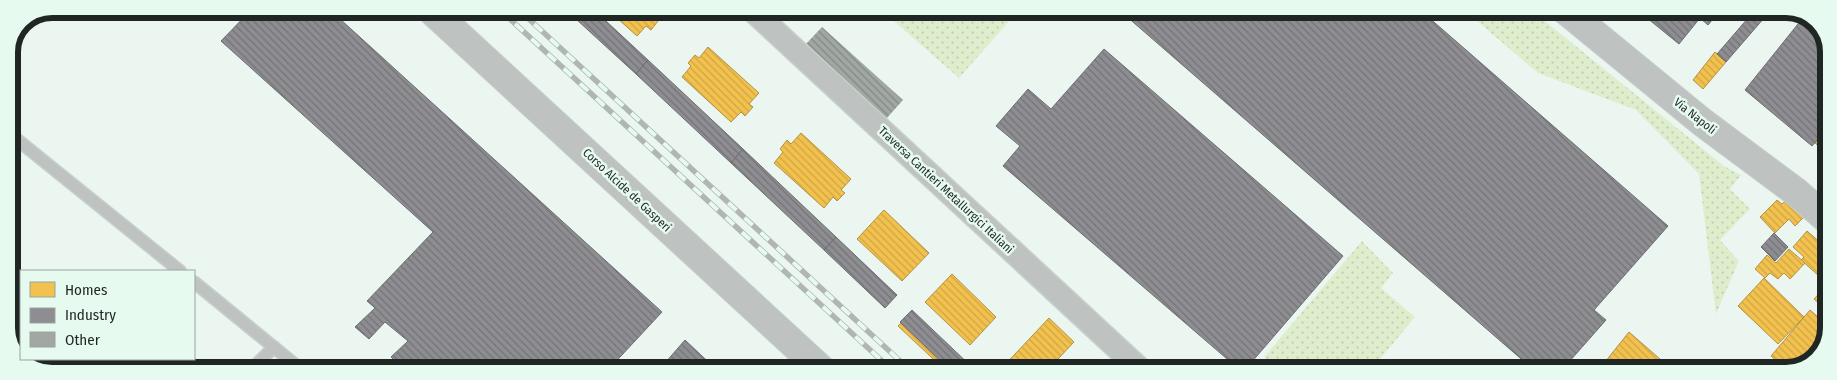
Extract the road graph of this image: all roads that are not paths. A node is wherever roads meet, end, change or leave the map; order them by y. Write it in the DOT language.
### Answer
graph roads {
  1 [pos="440,18"];
  2 [pos="761,18"];
  3 [pos="1575,18"];
  4 [pos="18,140"];
  5 [pos="1820,213"];
  6 [pos="179,270"];
  7 [pos="195,283"];
  8 [pos="274,346"];
  9 [pos="258,362"];
  10 [pos="293,362"];
  11 [pos="814,362"];
  12 [pos="1132,362"];
  1 -- 11 [label="street, Corso Alcide de Gasperi"];
  2 -- 12 [label="street, Traversa Cantieri Metallurgici Italiani"];
  3 -- 5 [label="street, Via Napoli"];
  4 -- 6 [label="lane"];
  7 -- 8 [label="lane"];
  8 -- 9 [label="lane"];
  8 -- 10 [label="lane"];
}
